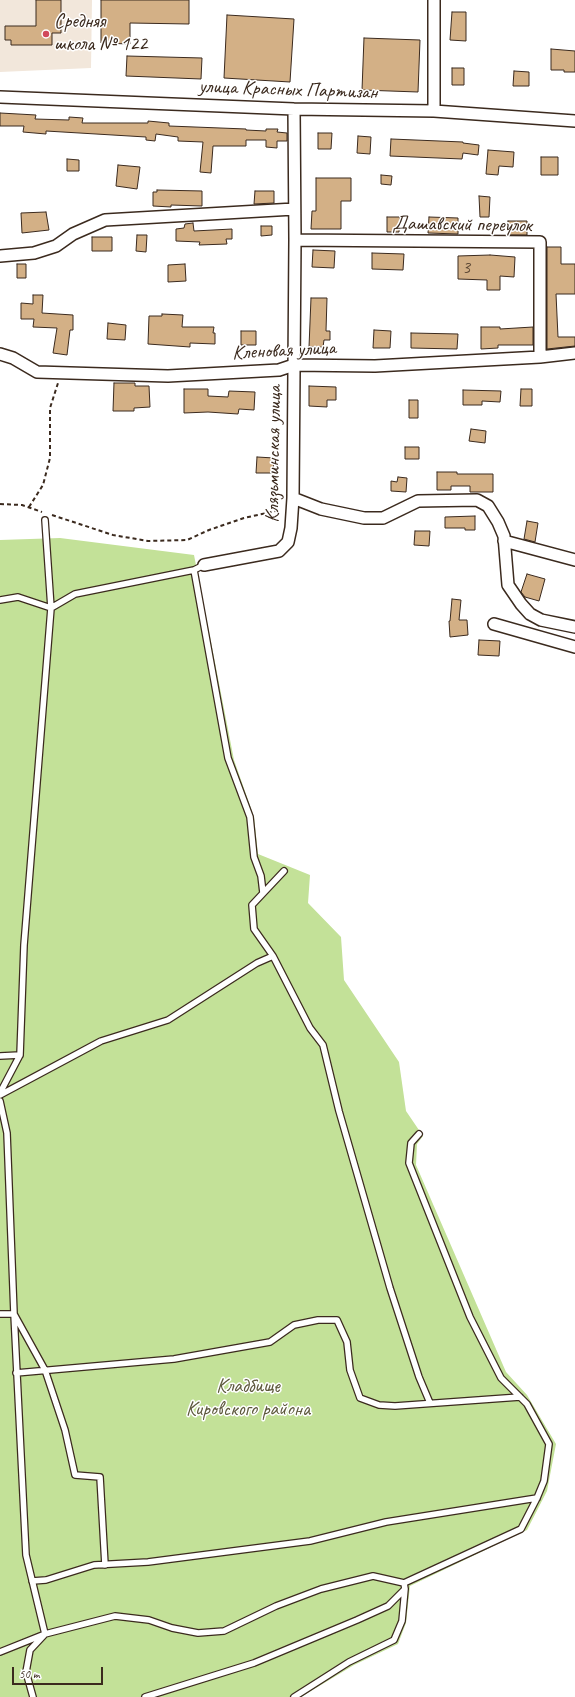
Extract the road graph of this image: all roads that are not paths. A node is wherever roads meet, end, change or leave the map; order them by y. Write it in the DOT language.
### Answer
graph roads {
  1 [pos="434,0"];
  2 [pos="0,97"];
  3 [pos="294,109"];
  4 [pos="434,112"];
  5 [pos="575,121"];
  6 [pos="294,209"];
  7 [pos="295,240"];
  8 [pos="0,256"];
  9 [pos="575,353"];
  10 [pos="0,354"];
  11 [pos="540,357"];
  12 [pos="294,365"];
  13 [pos="293,502"];
  14 [pos="45,520"];
  15 [pos="504,541"];
  16 [pos="575,560"];
  17 [pos="199,568"];
  18 [pos="0,600"];
  19 [pos="51,608"];
  20 [pos="494,624"];
  21 [pos="575,627"];
  22 [pos="575,647"];
  23 [pos="284,871"];
  24 [pos="264,893"];
  25 [pos="273,956"];
  26 [pos="0,1056"];
  27 [pos="20,1056"];
  28 [pos="0,1094"];
  29 [pos="0,1101"];
  30 [pos="419,1134"];
  31 [pos="0,1314"];
  32 [pos="14,1314"];
  33 [pos="45,1370"];
  34 [pos="16,1373"];
  35 [pos="520,1397"];
  36 [pos="430,1403"];
  37 [pos="537,1498"];
  38 [pos="105,1565"];
  39 [pos="32,1581"];
  40 [pos="404,1586"];
  41 [pos="45,1634"];
  42 [pos="0,1652"];
  43 [pos="33,1697"];
  44 [pos="145,1697"];
  45 [pos="294,1697"];
  1 -- 4 [label="street"];
  2 -- 3 [label="street, улица Красных Партизан"];
  3 -- 4 [label="street, улица Красных Партизан"];
  3 -- 6 [label="street, Клязьминская улица"];
  4 -- 5 [label="street, улица Красных Партизан"];
  6 -- 7 [label="street, Клязьминская улица"];
  6 -- 8 [label="street"];
  7 -- 11 [label="street, Дашавский переулок"];
  7 -- 12 [label="street, Клязьминская улица"];
  9 -- 11 [label="street, Кленовая улица"];
  10 -- 12 [label="street, Кленовая улица"];
  11 -- 12 [label="street, Кленовая улица"];
  12 -- 13 [label="street, Клязьминская улица"];
  13 -- 15 [label="street"];
  13 -- 17 [label="street, Клязьминская улица"];
  14 -- 19 [label="lane"];
  15 -- 16 [label="street"];
  15 -- 21 [label="street"];
  17 -- 19 [label="lane"];
  17 -- 24 [label="lane"];
  18 -- 19 [label="lane"];
  19 -- 27 [label="lane"];
  20 -- 22 [label="street"];
  23 -- 24 [label="lane"];
  24 -- 25 [label="lane"];
  25 -- 28 [label="lane"];
  25 -- 36 [label="lane"];
  26 -- 27 [label="lane"];
  27 -- 28 [label="lane"];
  29 -- 32 [label="lane"];
  30 -- 35 [label="lane"];
  31 -- 32 [label="lane"];
  32 -- 33 [label="lane"];
  32 -- 34 [label="lane"];
  33 -- 34 [label="lane"];
  33 -- 36 [label="lane"];
  33 -- 38 [label="lane"];
  34 -- 39 [label="lane"];
  35 -- 36 [label="lane"];
  35 -- 37 [label="lane"];
  37 -- 38 [label="lane"];
  37 -- 40 [label="lane"];
  38 -- 39 [label="lane"];
  39 -- 41 [label="lane"];
  40 -- 41 [label="lane"];
  40 -- 44 [label="lane"];
  40 -- 45 [label="lane"];
  41 -- 42 [label="lane"];
  41 -- 43 [label="lane"];
}
